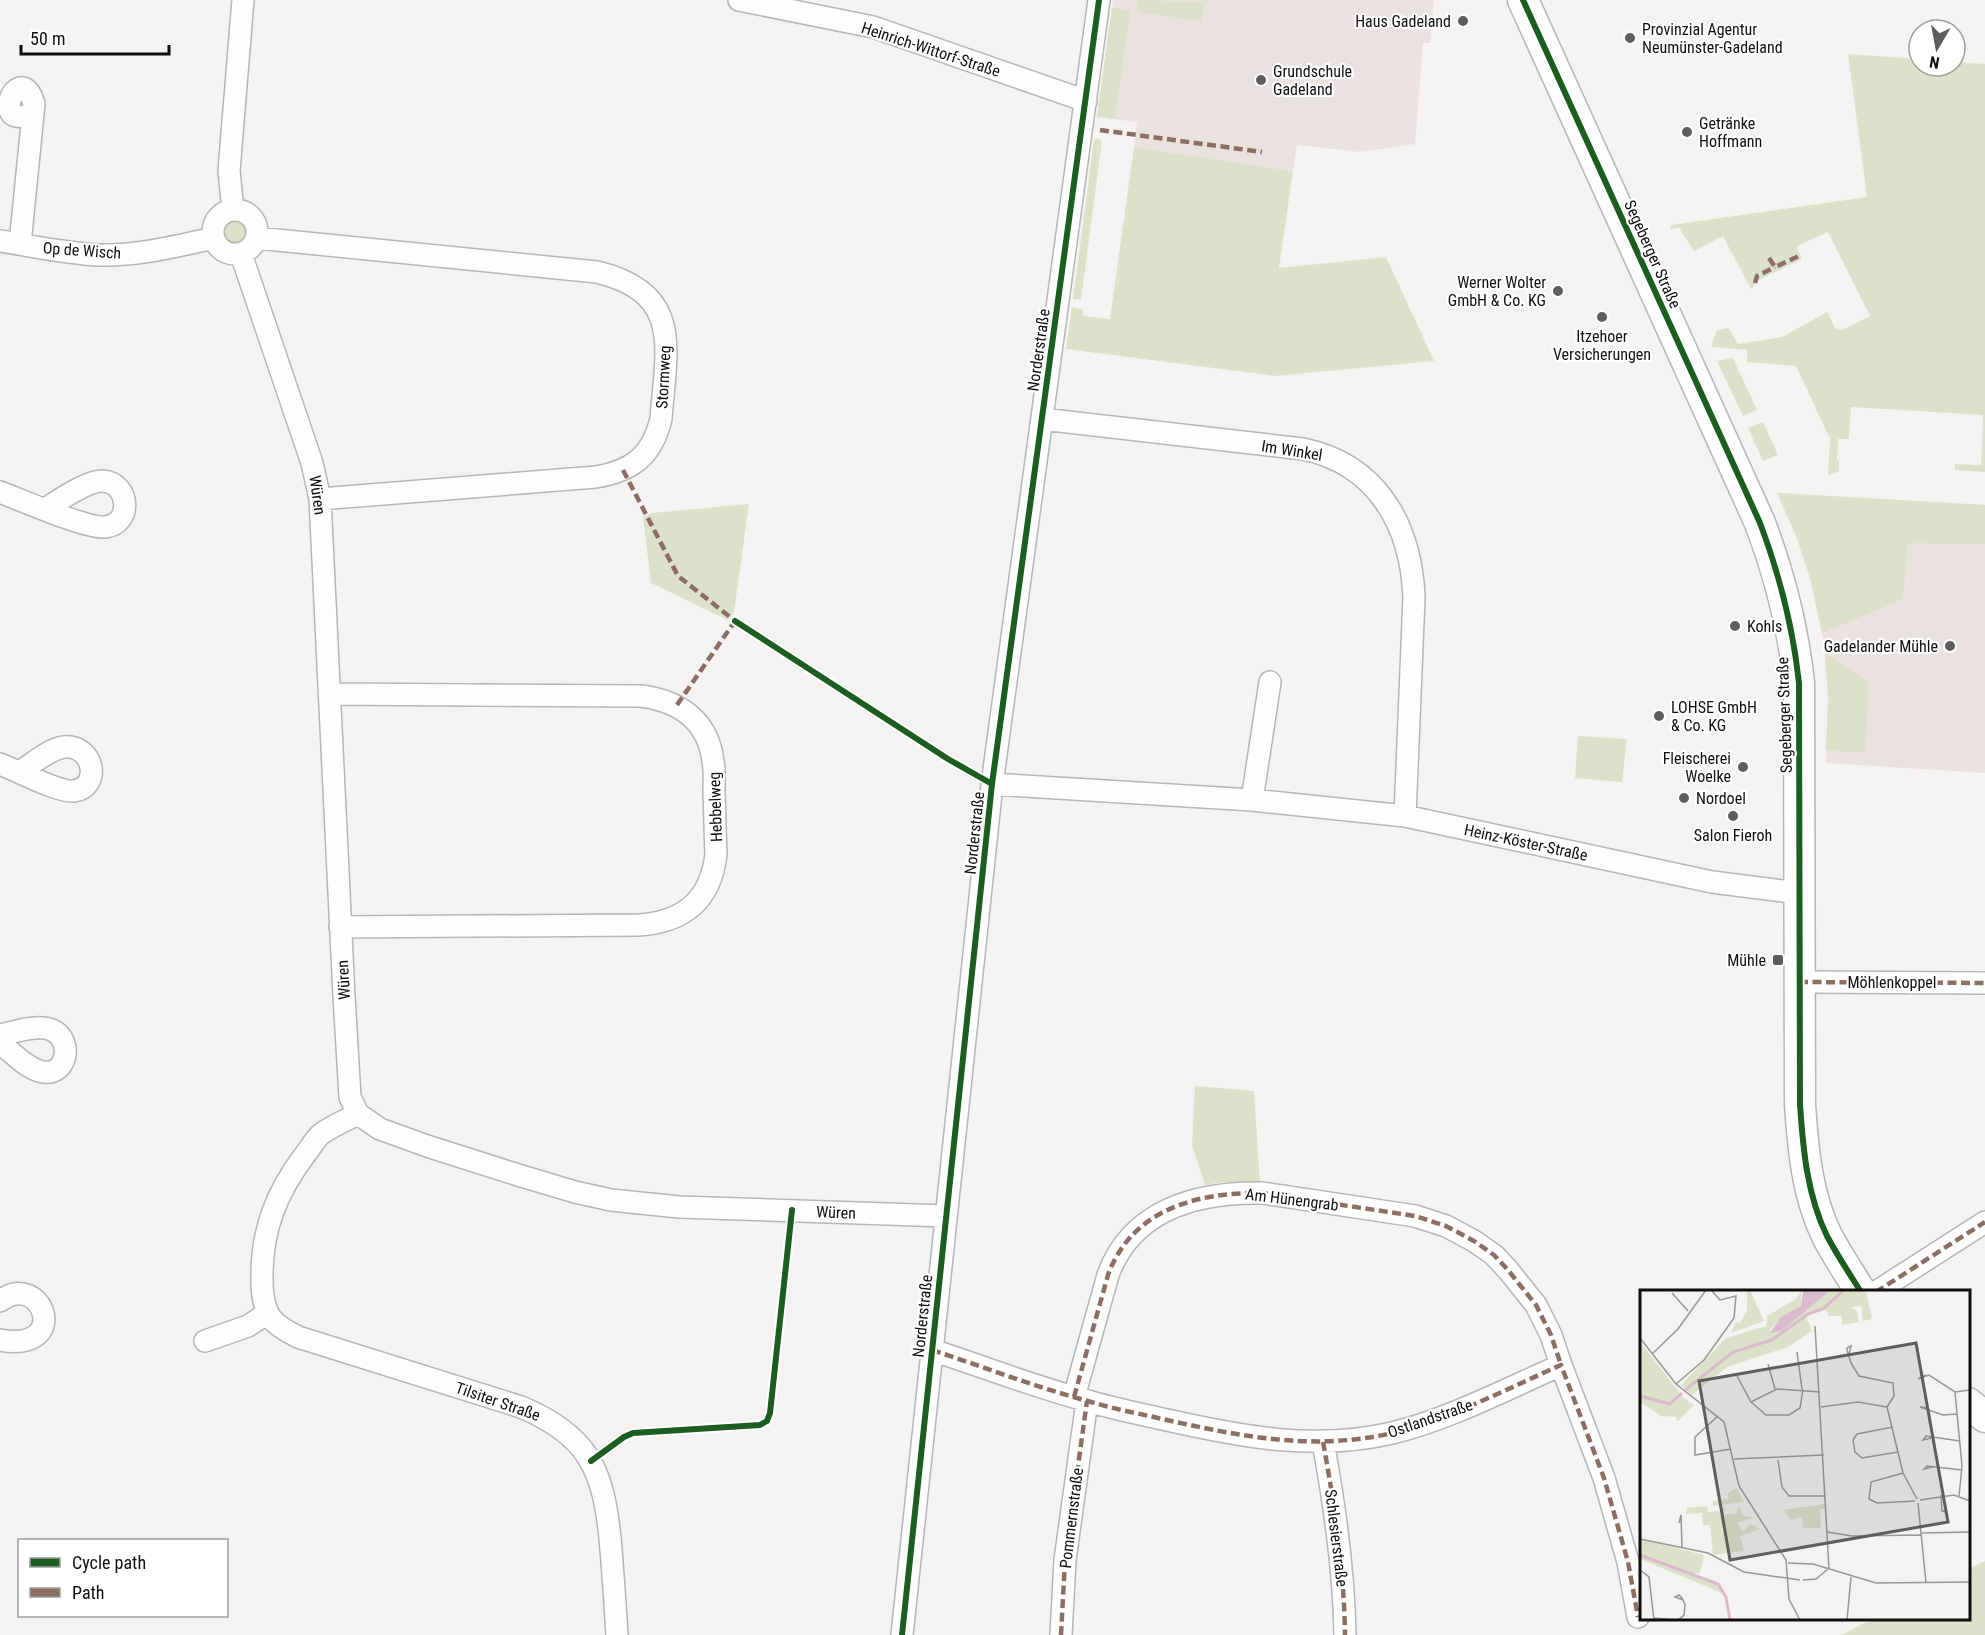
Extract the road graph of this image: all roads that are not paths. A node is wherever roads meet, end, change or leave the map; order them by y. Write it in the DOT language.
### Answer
graph roads {
  1 [pos="243,0"];
  2 [pos="739,0"];
  3 [pos="1099,0"];
  4 [pos="1523,0"];
  5 [pos="1086,101"];
  6 [pos="32,117"];
  7 [pos="233,210"];
  8 [pos="214,238"];
  9 [pos="257,238"];
  10 [pos="10,242"];
  11 [pos="241,254"];
  12 [pos="1042,419"];
  13 [pos="0,492"];
  14 [pos="320,499"];
  15 [pos="45,509"];
  16 [pos="1270,682"];
  17 [pos="331,694"];
  18 [pos="0,764"];
  19 [pos="20,772"];
  20 [pos="992,784"];
  21 [pos="1252,800"];
  22 [pos="1405,816"];
  23 [pos="1799,893"];
  24 [pos="340,927"];
  25 [pos="1799,982"];
  26 [pos="1985,983"];
  27 [pos="0,1035"];
  28 [pos="0,1043"];
  29 [pos="358,1114"];
  30 [pos="946,1216"];
  31 [pos="1985,1222"];
  32 [pos="1860,1290"];
  33 [pos="1879,1290"];
  34 [pos="0,1301"];
  35 [pos="268,1313"];
  36 [pos="0,1340"];
  37 [pos="205,1341"];
  38 [pos="932,1350"];
  39 [pos="1561,1365"];
  40 [pos="1081,1399"];
  41 [pos="1970,1405"];
  42 [pos="1985,1417"];
  43 [pos="1323,1442"];
  44 [pos="1638,1617"];
  45 [pos="616,1633"];
  46 [pos="902,1635"];
  47 [pos="1061,1635"];
  48 [pos="1345,1635"];
  1 -- 7 [label="street"];
  2 -- 5 [label="street, Heinrich-Wittorf-Straße"];
  3 -- 5 [label="street, Norderstraße"];
  4 -- 23 [label="main road, Segeberger Straße"];
  5 -- 12 [label="street, Norderstraße"];
  6 -- 10 [label="street, Op de Wisch"];
  7 -- 8 [label="street"];
  7 -- 9 [label="street"];
  8 -- 10 [label="street, Op de Wisch"];
  8 -- 11 [label="street"];
  9 -- 11 [label="street"];
  9 -- 14 [label="street, Stormweg"];
  11 -- 14 [label="street, Würen"];
  12 -- 20 [label="street, Norderstraße"];
  12 -- 22 [label="street, Im Winkel"];
  13 -- 15 [label="street"];
  14 -- 17 [label="street, Würen"];
  16 -- 21 [label="street"];
  17 -- 24 [label="street, Würen"];
  17 -- 24 [label="street, Hebbelweg"];
  18 -- 19 [label="street"];
  20 -- 21 [label="street, Heinz-Köster-Straße"];
  20 -- 30 [label="street, Norderstraße"];
  21 -- 22 [label="street, Heinz-Köster-Straße"];
  22 -- 23 [label="street, Heinz-Köster-Straße"];
  23 -- 25 [label="main road, Segeberger Straße"];
  24 -- 29 [label="street, Würen"];
  25 -- 26 [label="street, Möhlenkoppel"];
  25 -- 32 [label="main road, Segeberger Straße"];
  27 -- 28 [label="street"];
  29 -- 30 [label="street, Würen"];
  29 -- 35 [label="street"];
  30 -- 38 [label="street, Norderstraße"];
  31 -- 33 [label="street"];
  34 -- 36 [label="street"];
  35 -- 37 [label="street"];
  35 -- 45 [label="street, Tilsiter Straße"];
  38 -- 40 [label="street, Ostlandstraße"];
  38 -- 46 [label="street, Norderstraße"];
  39 -- 40 [label="street, Am Hünengrab"];
  39 -- 43 [label="street, Ostlandstraße"];
  39 -- 44 [label="street"];
  40 -- 43 [label="street, Ostlandstraße"];
  40 -- 47 [label="street, Pommernstraße"];
  41 -- 42 [label="main road"];
  43 -- 48 [label="street, Schlesierstraße"];
}
